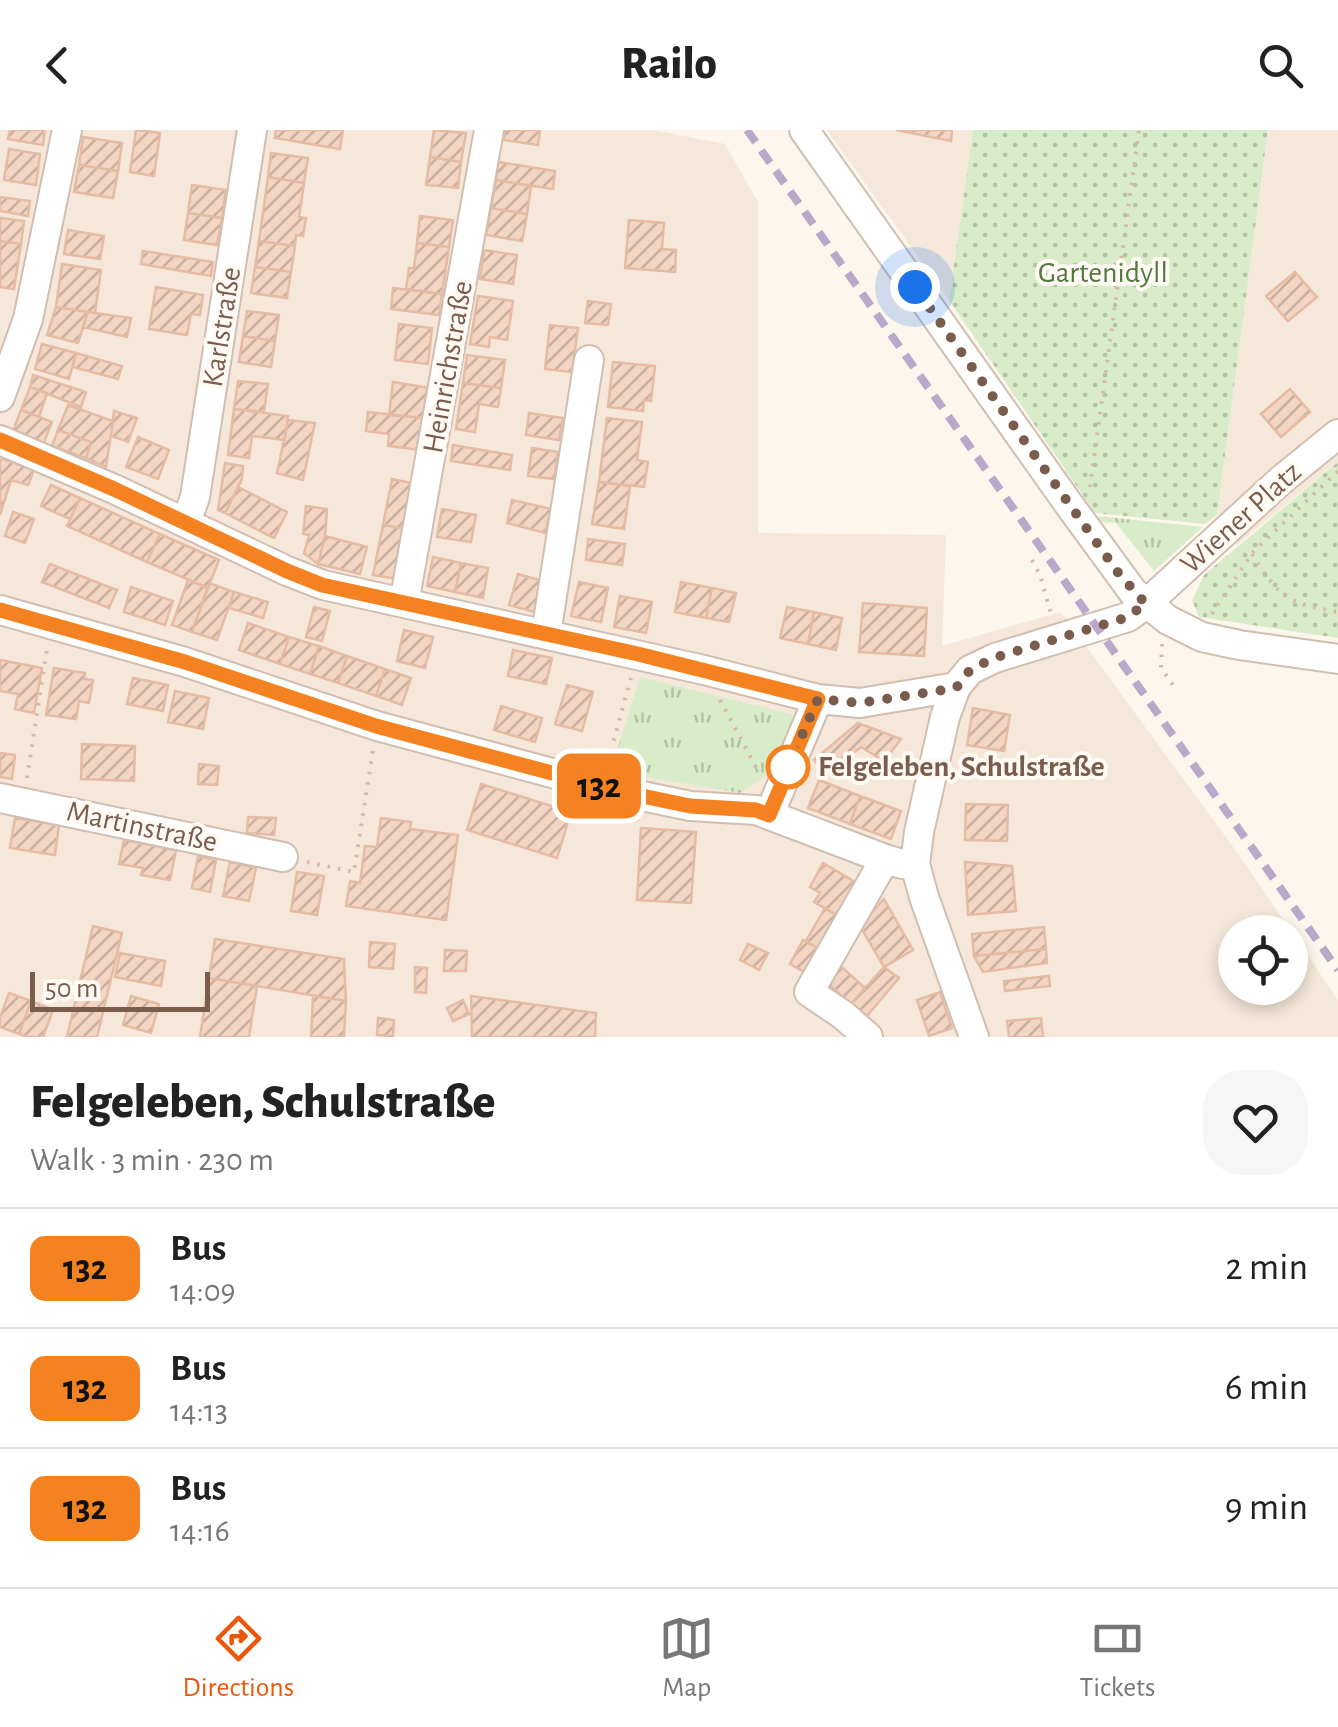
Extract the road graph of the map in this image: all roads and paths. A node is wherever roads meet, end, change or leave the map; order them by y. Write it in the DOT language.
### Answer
graph roads {
  1 [pos="67,130"];
  2 [pos="252,130"];
  3 [pos="490,130"];
  4 [pos="804,130"];
  5 [pos="1138,130"];
  6 [pos="590,360"];
  7 [pos="0,397"];
  8 [pos="1338,434"];
  9 [pos="0,440"];
  10 [pos="1338,471"];
  11 [pos="1070,506"];
  12 [pos="186,522"];
  13 [pos="1252,553"];
  14 [pos="1032,560"];
  15 [pos="404,603"];
  16 [pos="0,610"];
  17 [pos="1157,612"];
  18 [pos="1338,612"];
  19 [pos="1054,624"];
  20 [pos="50,625"];
  21 [pos="546,634"];
  22 [pos="1202,637"];
  23 [pos="638,654"];
  24 [pos="1338,659"];
  25 [pos="704,670"];
  26 [pos="956,688"];
  27 [pos="1176,688"];
  28 [pos="818,699"];
  29 [pos="376,726"];
  30 [pos="600,786"];
  31 [pos="12,800"];
  32 [pos="773,804"];
  33 [pos="283,857"];
  34 [pos="885,859"];
  35 [pos="915,864"];
  36 [pos="868,1037"];
  37 [pos="974,1037"];
  1 -- 7 [label="street"];
  2 -- 12 [label="street, Karlstraße"];
  3 -- 15 [label="street, Heinrichstraße"];
  4 -- 11 [label="street"];
  5 -- 11 [label="path"];
  6 -- 21 [label="street"];
  8 -- 17 [label="street, Wiener Platz"];
  9 -- 12 [label="street"];
  10 -- 13 [label="path"];
  11 -- 17 [label="street"];
  12 -- 15 [label="street"];
  13 -- 18 [label="path"];
  13 -- 22 [label="path"];
  14 -- 19 [label="path"];
  15 -- 21 [label="street"];
  16 -- 20 [label="street"];
  17 -- 22 [label="street"];
  17 -- 26 [label="street, Wiener Platz"];
  17 -- 27 [label="path"];
  20 -- 29 [label="street"];
  20 -- 31 [label="path"];
  21 -- 23 [label="street"];
  22 -- 24 [label="street"];
  23 -- 25 [label="street"];
  23 -- 30 [label="path"];
  25 -- 28 [label="street"];
  25 -- 32 [label="path"];
  26 -- 28 [label="street"];
  26 -- 35 [label="street"];
  28 -- 32 [label="street"];
  29 -- 30 [label="street"];
  29 -- 33 [label="path"];
  30 -- 32 [label="street"];
  31 -- 33 [label="street, Martinstraße"];
  32 -- 34 [label="street"];
  34 -- 35 [label="street"];
  34 -- 36 [label="street"];
  35 -- 37 [label="street"];
}
